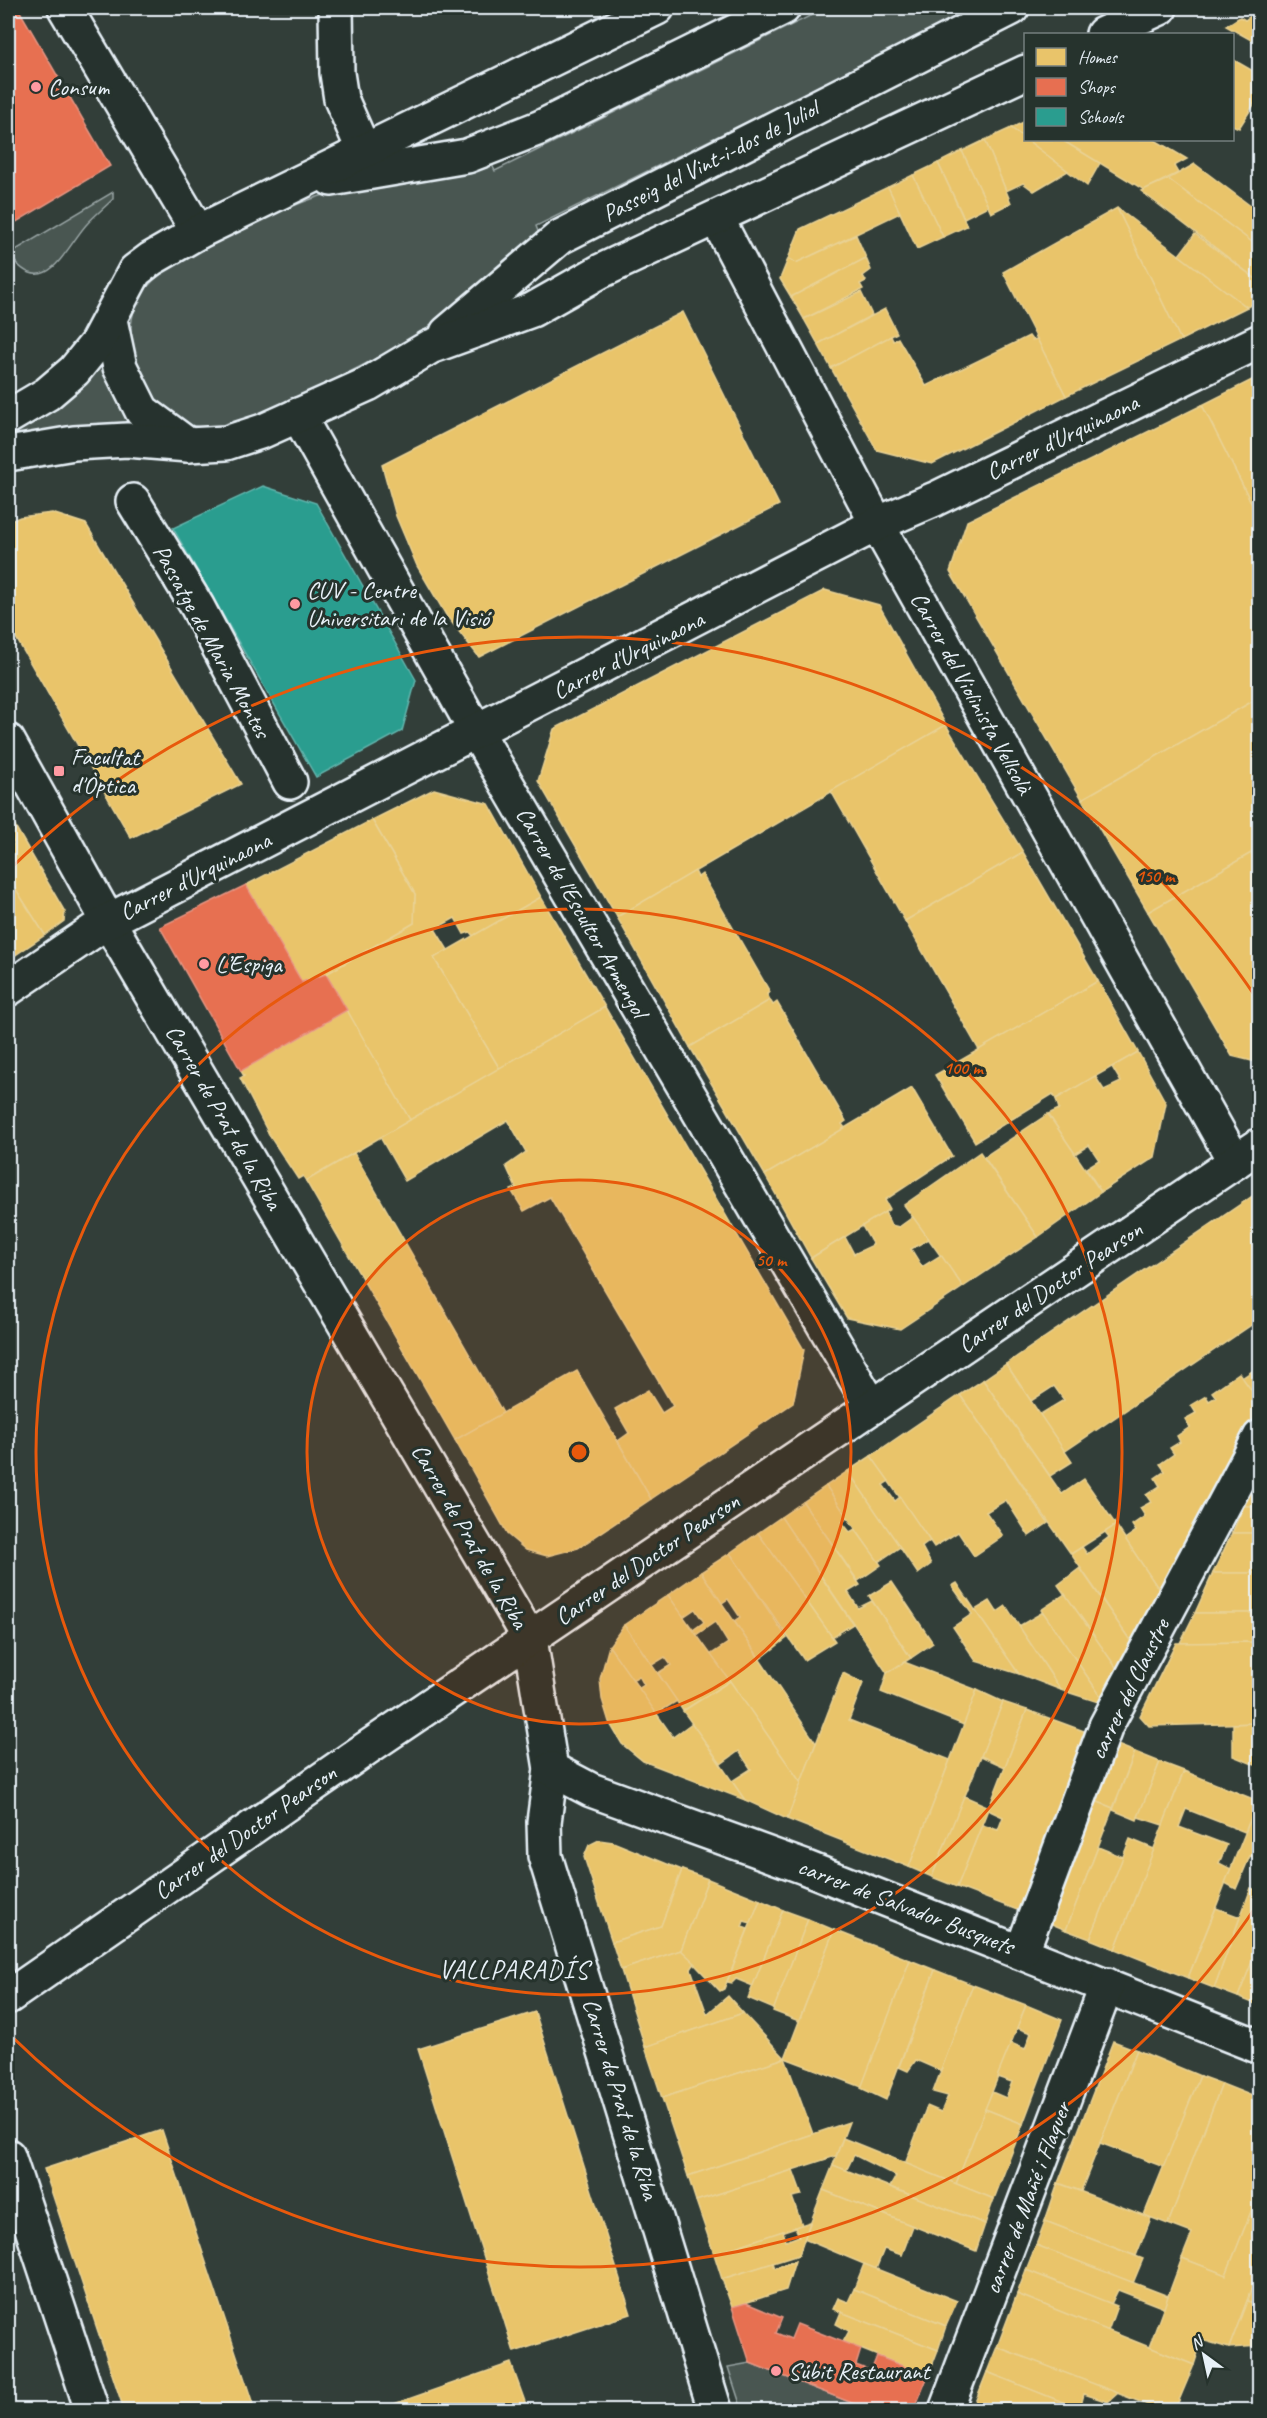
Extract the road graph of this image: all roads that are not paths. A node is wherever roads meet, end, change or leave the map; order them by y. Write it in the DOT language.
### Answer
graph roads {
  1 [pos="65,8"];
  2 [pos="336,8"];
  3 [pos="657,8"];
  4 [pos="783,8"];
  5 [pos="1012,8"];
  6 [pos="1160,8"];
  7 [pos="1105,33"];
  8 [pos="1024,73"];
  9 [pos="364,151"];
  10 [pos="297,185"];
  11 [pos="717,219"];
  12 [pos="198,232"];
  13 [pos="110,320"];
  14 [pos="1260,340"];
  15 [pos="430,347"];
  16 [pos="298,415"];
  17 [pos="8,417"];
  18 [pos="188,445"];
  19 [pos="8,454"];
  20 [pos="133,501"];
  21 [pos="877,525"];
  22 [pos="477,733"];
  23 [pos="8,741"];
  24 [pos="290,782"];
  25 [pos="108,921"];
  26 [pos="8,989"];
  27 [pos="1247,1154"];
  28 [pos="872,1407"];
  29 [pos="1260,1437"];
  30 [pos="530,1639"];
  31 [pos="551,1769"];
  32 [pos="1022,1951"];
  33 [pos="1107,1985"];
  34 [pos="8,1997"];
  35 [pos="1260,2047"];
  36 [pos="8,2156"];
  37 [pos="92,2410"];
  38 [pos="715,2410"];
  39 [pos="946,2410"];
  1 -- 12 [label="street"];
  2 -- 9 [label="street"];
  3 -- 9 [label="street"];
  4 -- 10 [label="street"];
  5 -- 15 [label="street, Passeig del Vint-i-dos de Juliol"];
  6 -- 7 [label="street"];
  8 -- 11 [label="street, Passeig del Vint-i-dos de Juliol"];
  9 -- 10 [label="street"];
  10 -- 12 [label="street"];
  11 -- 15 [label="street, Passeig del Vint-i-dos de Juliol"];
  11 -- 21 [label="street, Carrer del Violinista Vellsolà"];
  12 -- 13 [label="street"];
  13 -- 17 [label="street"];
  13 -- 18 [label="street"];
  14 -- 21 [label="street, Carrer d'Urquinaona"];
  15 -- 16 [label="street, Passeig del Vint-i-dos de Juliol"];
  16 -- 18 [label="street, Passeig del Vint-i-dos de Juliol"];
  16 -- 22 [label="street, Carrer de l'Escultor Armengol"];
  18 -- 19 [label="street, Passeig del Vint-i-dos de Juliol"];
  20 -- 24 [label="street, Passatge de Maria Montes"];
  21 -- 22 [label="street, Carrer d'Urquinaona"];
  21 -- 27 [label="street, Carrer del Violinista Vellsolà"];
  22 -- 25 [label="street, Carrer d'Urquinaona"];
  22 -- 28 [label="street, Carrer de l'Escultor Armengol"];
  23 -- 25 [label="street, Carrer de Prat de la Riba"];
  25 -- 26 [label="street, Carrer d'Urquinaona"];
  25 -- 30 [label="street, Carrer de Prat de la Riba"];
  27 -- 28 [label="street, Carrer del Doctor Pearson"];
  28 -- 30 [label="street, Carrer del Doctor Pearson"];
  29 -- 32 [label="street, carrer del Claustre"];
  30 -- 31 [label="street, Carrer de Prat de la Riba"];
  30 -- 34 [label="street, Carrer del Doctor Pearson"];
  31 -- 32 [label="street, carrer de Salvador Busquets"];
  31 -- 38 [label="street, Carrer de Prat de la Riba"];
  32 -- 33 [label="street, carrer de Salvador Busquets"];
  33 -- 35 [label="street, carrer de Salvador Busquets"];
  33 -- 39 [label="street, carrer de Mañé i Flaquer"];
  36 -- 37 [label="street"];
}
